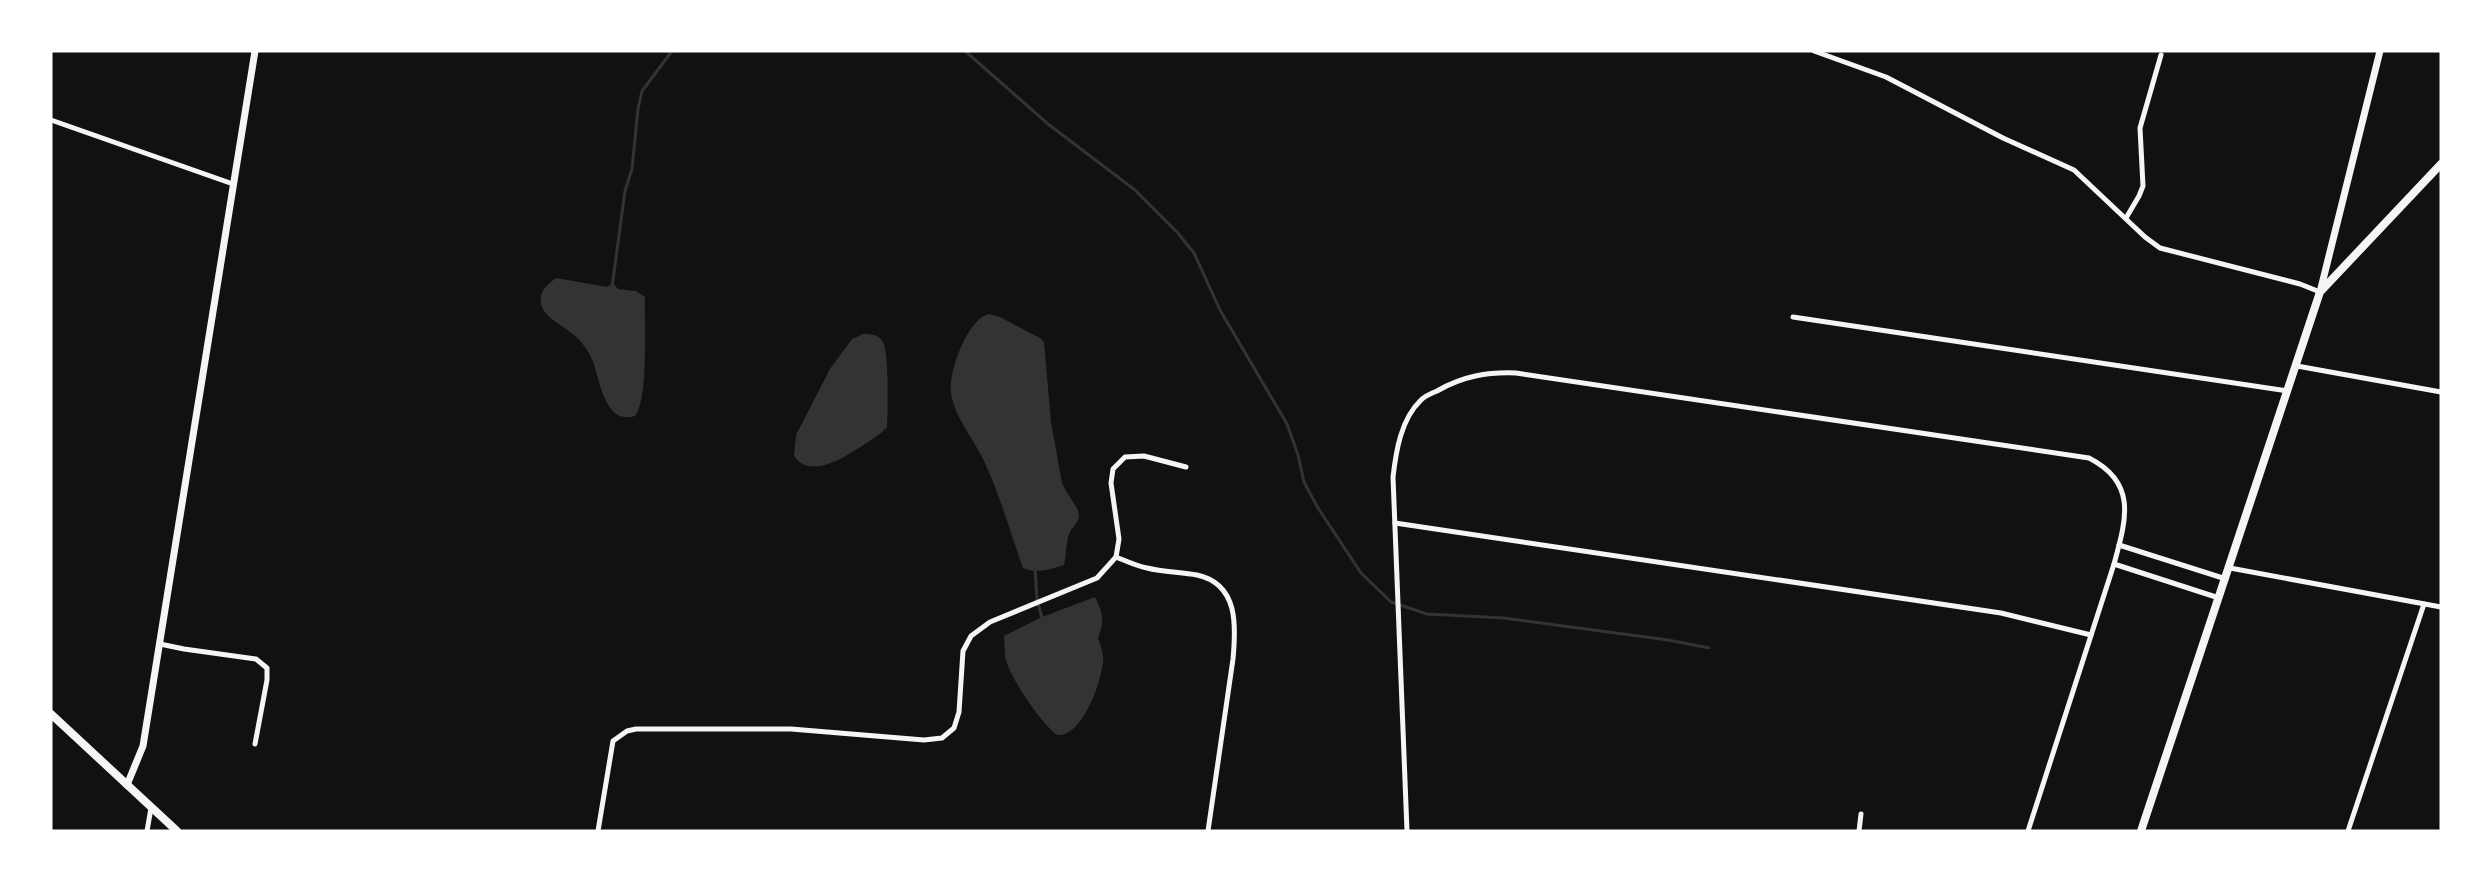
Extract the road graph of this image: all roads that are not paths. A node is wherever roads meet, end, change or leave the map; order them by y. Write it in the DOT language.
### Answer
graph roads {
  1 [pos="255,51"];
  2 [pos="1814,51"];
  3 [pos="2380,51"];
  4 [pos="2161,55"];
  5 [pos="51,120"];
  6 [pos="2441,164"];
  7 [pos="233,184"];
  8 [pos="2126,218"];
  9 [pos="2320,292"];
  10 [pos="1793,317"];
  11 [pos="2296,366"];
  12 [pos="2288,391"];
  13 [pos="2441,392"];
  14 [pos="1186,466"];
  15 [pos="1395,523"];
  16 [pos="2119,545"];
  17 [pos="1116,557"];
  18 [pos="2114,564"];
  19 [pos="2230,568"];
  20 [pos="2226,579"];
  21 [pos="2219,598"];
  22 [pos="2424,604"];
  23 [pos="2441,607"];
  24 [pos="2091,635"];
  25 [pos="160,644"];
  26 [pos="51,714"];
  27 [pos="255,744"];
  28 [pos="127,785"];
  29 [pos="151,808"];
  30 [pos="1861,814"];
  31 [pos="147,831"];
  32 [pos="177,831"];
  33 [pos="598,831"];
  34 [pos="1208,831"];
  35 [pos="1407,831"];
  36 [pos="1858,831"];
  37 [pos="2028,831"];
  38 [pos="2141,831"];
  39 [pos="2348,831"];
  1 -- 7 [label="street"];
  2 -- 8 [label="street"];
  3 -- 9 [label="street"];
  4 -- 8 [label="street"];
  5 -- 7 [label="street"];
  6 -- 9 [label="main road"];
  7 -- 25 [label="street"];
  8 -- 9 [label="street"];
  9 -- 11 [label="main road"];
  10 -- 12 [label="street"];
  11 -- 12 [label="main road"];
  11 -- 13 [label="street"];
  12 -- 19 [label="main road"];
  14 -- 17 [label="street"];
  15 -- 16 [label="street"];
  15 -- 24 [label="street"];
  15 -- 35 [label="street"];
  16 -- 18 [label="street"];
  16 -- 20 [label="street"];
  17 -- 33 [label="street"];
  17 -- 34 [label="street"];
  18 -- 21 [label="street"];
  18 -- 24 [label="street"];
  19 -- 20 [label="main road"];
  19 -- 22 [label="street"];
  20 -- 21 [label="main road"];
  21 -- 38 [label="main road"];
  22 -- 23 [label="street"];
  22 -- 39 [label="street"];
  24 -- 37 [label="street"];
  25 -- 27 [label="street"];
  25 -- 28 [label="street"];
  26 -- 28 [label="main road"];
  28 -- 29 [label="main road"];
  29 -- 31 [label="street"];
  29 -- 32 [label="main road"];
  30 -- 36 [label="street"];
}
